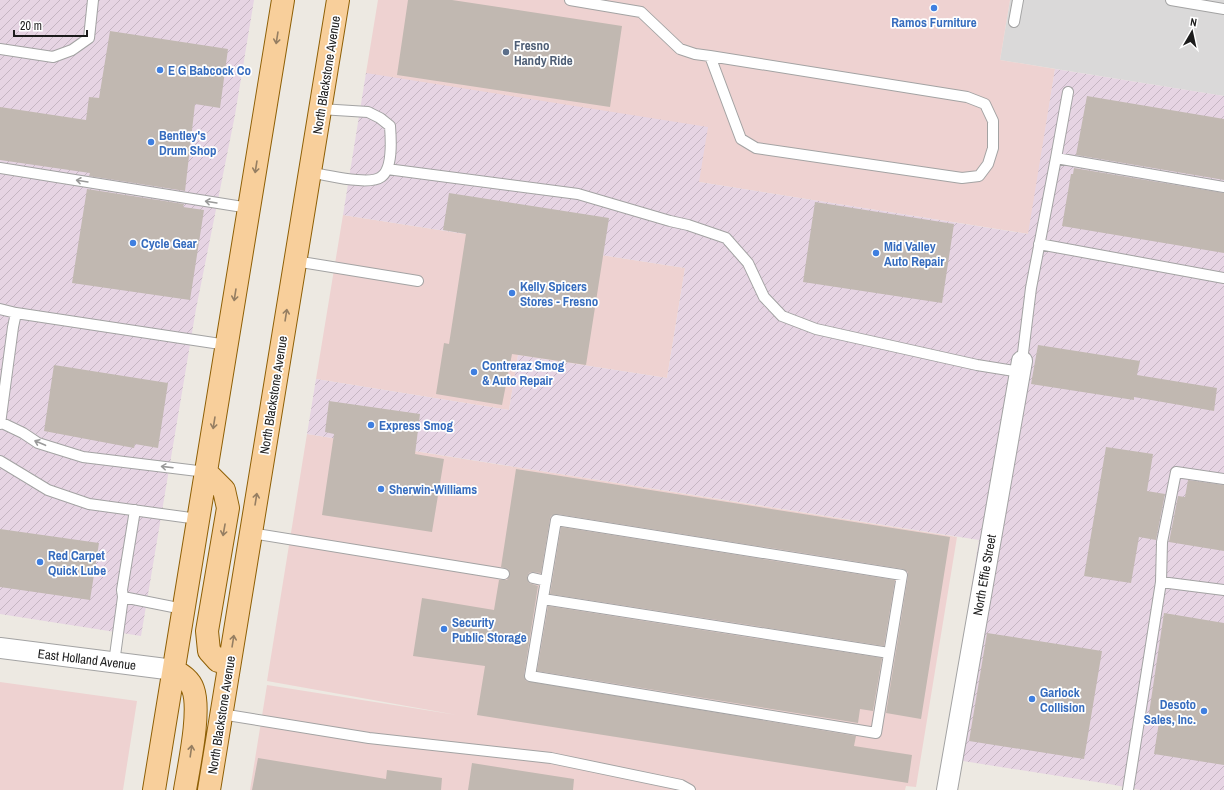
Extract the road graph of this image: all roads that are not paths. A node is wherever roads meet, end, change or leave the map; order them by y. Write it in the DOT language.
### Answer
graph roads {
  1 [pos="93,0"];
  2 [pos="283,0"];
  3 [pos="338,0"];
  4 [pos="570,0"];
  5 [pos="1018,0"];
  6 [pos="1176,0"];
  7 [pos="1224,9"];
  8 [pos="1014,22"];
  9 [pos="0,49"];
  10 [pos="710,56"];
  11 [pos="1068,92"];
  12 [pos="320,109"];
  13 [pos="1056,158"];
  14 [pos="0,168"];
  15 [pos="387,169"];
  16 [pos="310,172"];
  17 [pos="1224,187"];
  18 [pos="249,208"];
  19 [pos="1039,244"];
  20 [pos="295,262"];
  21 [pos="1224,278"];
  22 [pos="418,281"];
  23 [pos="0,309"];
  24 [pos="16,313"];
  25 [pos="227,345"];
  26 [pos="1021,367"];
  27 [pos="0,418"];
  28 [pos="0,461"];
  29 [pos="206,472"];
  30 [pos="1224,478"];
  31 [pos="135,510"];
  32 [pos="198,518"];
  33 [pos="251,533"];
  34 [pos="504,574"];
  35 [pos="533,578"];
  36 [pos="546,581"];
  37 [pos="1160,582"];
  38 [pos="1224,590"];
  39 [pos="123,597"];
  40 [pos="543,599"];
  41 [pos="184,609"];
  42 [pos="0,648"];
  43 [pos="889,653"];
  44 [pos="114,663"];
  45 [pos="229,663"];
  46 [pos="174,670"];
  47 [pos="221,714"];
  48 [pos="154,790"];
  49 [pos="185,790"];
  50 [pos="208,790"];
  51 [pos="690,790"];
  52 [pos="947,790"];
  53 [pos="1128,790"];
  1 -- 9 [label="lane"];
  2 -- 18 [label="main road, one-way"];
  3 -- 12 [label="main road, North Blackstone Avenue"];
  4 -- 10 [label="lane"];
  5 -- 8 [label="lane"];
  6 -- 7 [label="lane"];
  10 -- 10 [label="lane"];
  11 -- 13 [label="lane"];
  12 -- 15 [label="lane"];
  12 -- 16 [label="main road, North Blackstone Avenue"];
  13 -- 17 [label="lane"];
  13 -- 19 [label="lane"];
  18 -- 14 [label="lane, one-way"];
  15 -- 16 [label="lane"];
  15 -- 26 [label="lane"];
  16 -- 20 [label="main road, North Blackstone Avenue"];
  18 -- 25 [label="main road, one-way"];
  19 -- 21 [label="lane"];
  19 -- 26 [label="lane"];
  20 -- 22 [label="lane"];
  33 -- 20 [label="main road, North Blackstone Avenue, one-way"];
  23 -- 24 [label="lane"];
  24 -- 25 [label="lane"];
  24 -- 27 [label="lane"];
  25 -- 29 [label="main road, one-way"];
  26 -- 52 [label="street, North Effie Street"];
  29 -- 27 [label="lane, one-way"];
  28 -- 31 [label="lane"];
  29 -- 32 [label="main road"];
  29 -- 45 [label="main road, one-way"];
  30 -- 37 [label="lane"];
  31 -- 32 [label="lane"];
  31 -- 39 [label="lane"];
  32 -- 41 [label="main road"];
  33 -- 34 [label="lane"];
  45 -- 33 [label="main road, North Blackstone Avenue, one-way"];
  35 -- 36 [label="lane"];
  36 -- 40 [label="lane"];
  36 -- 43 [label="lane"];
  37 -- 38 [label="lane"];
  37 -- 53 [label="lane"];
  39 -- 41 [label="lane"];
  39 -- 44 [label="lane"];
  40 -- 43 [label="lane"];
  40 -- 43 [label="lane"];
  41 -- 46 [label="main road"];
  42 -- 44 [label="street, East Holland Avenue"];
  44 -- 46 [label="street, East Holland Avenue"];
  45 -- 47 [label="main road, North Blackstone Avenue"];
  46 -- 48 [label="main road"];
  49 -- 46 [label="main road, one-way"];
  47 -- 50 [label="main road, North Blackstone Avenue"];
  47 -- 51 [label="lane"];
}
